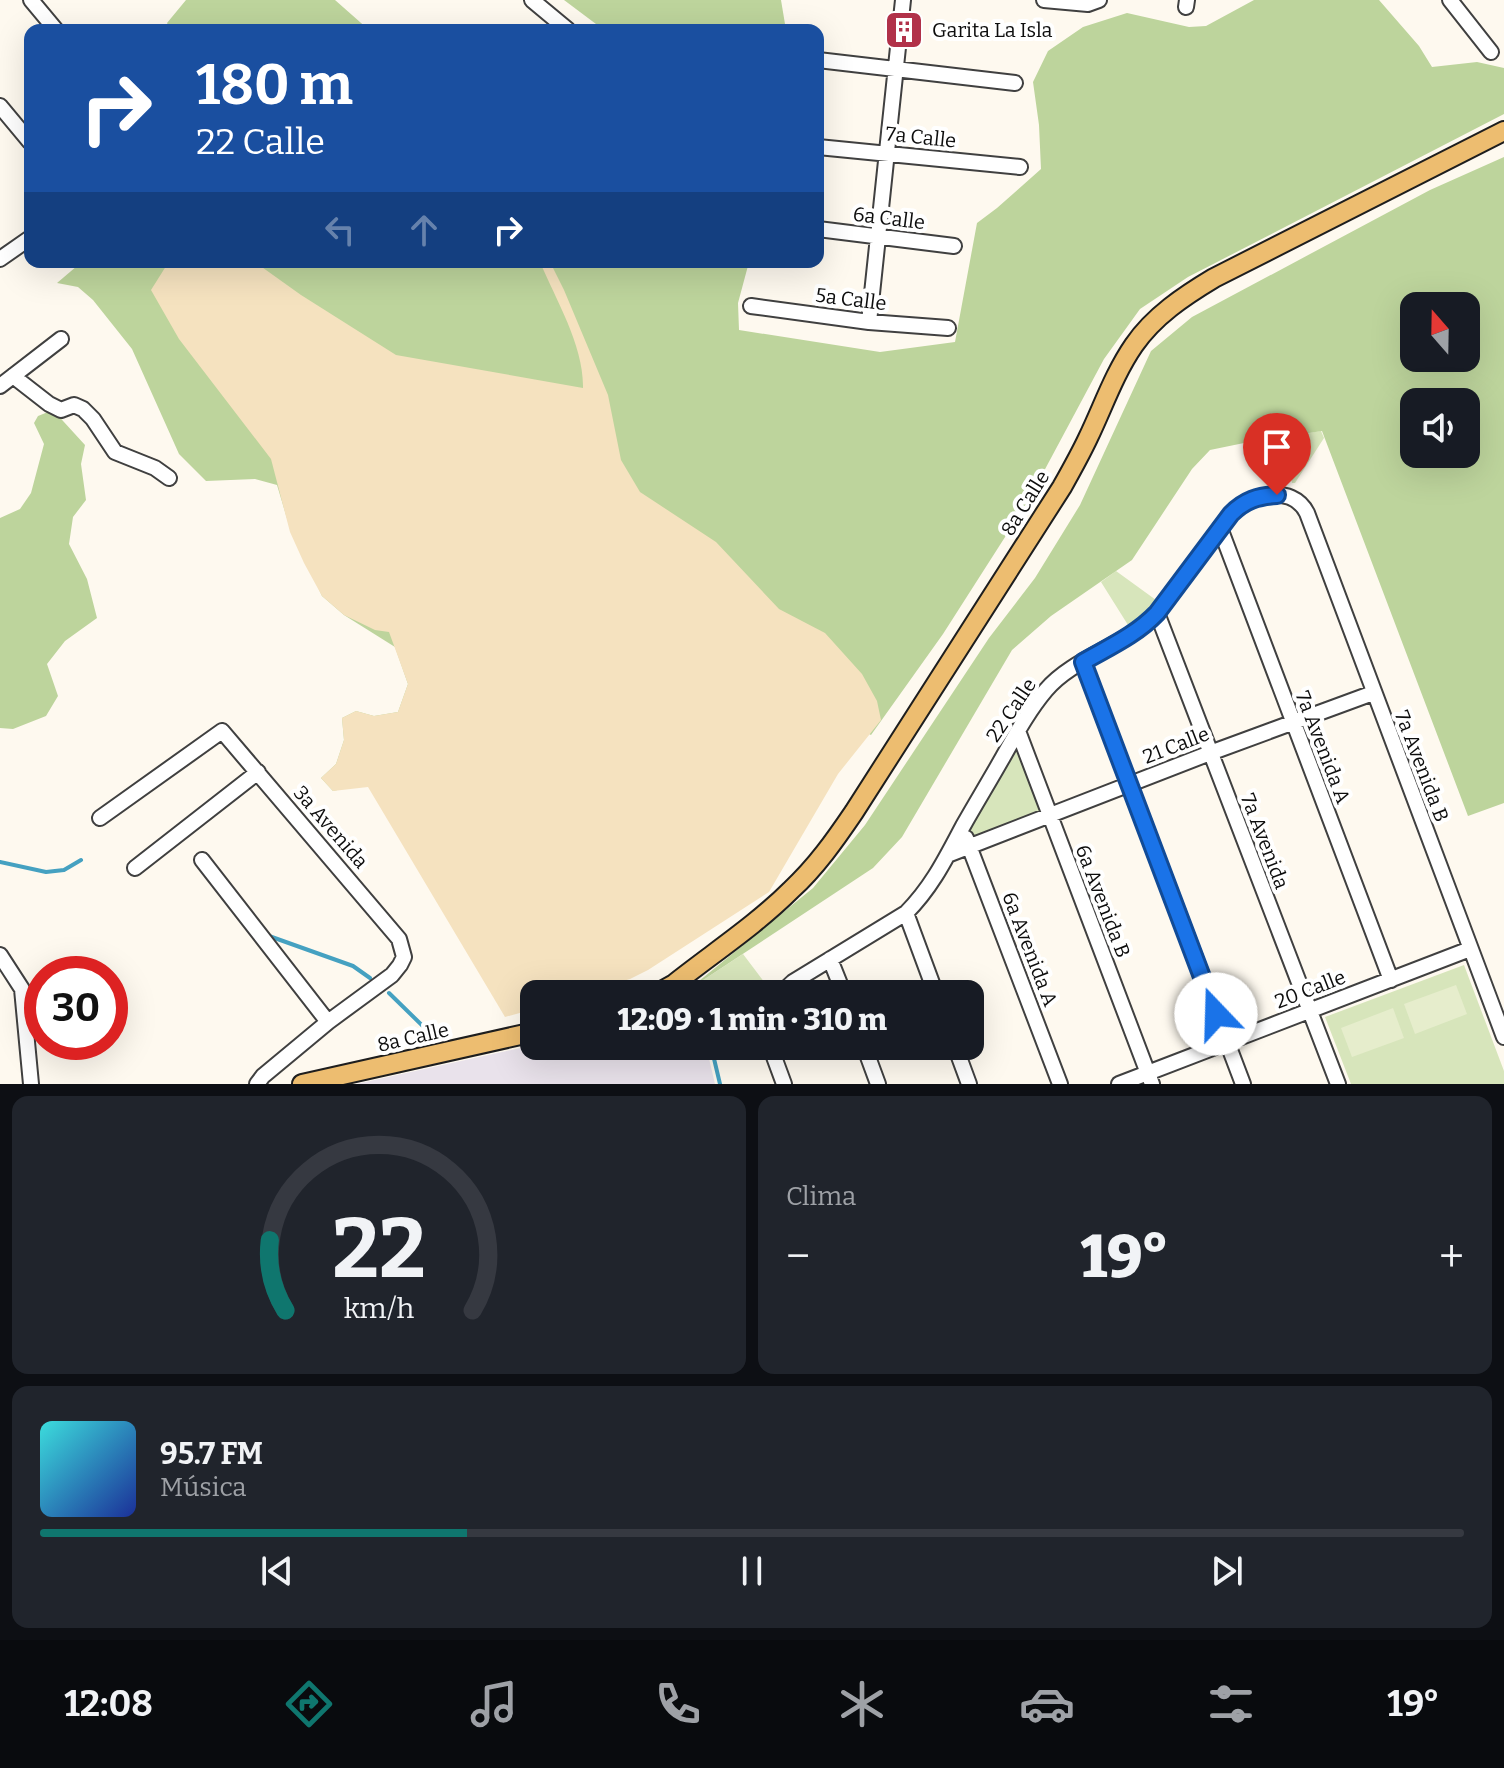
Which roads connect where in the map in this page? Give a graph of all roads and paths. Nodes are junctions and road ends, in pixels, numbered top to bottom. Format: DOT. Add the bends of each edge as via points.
graph roads {
  1 [pos="31,0"];
  2 [pos="532,0"];
  3 [pos="903,0"];
  4 [pos="1044,0"];
  5 [pos="1450,0"];
  6 [pos="1098,1"];
  7 [pos="51,24"];
  8 [pos="561,24"];
  9 [pos="1491,52"];
  10 [pos="824,61"];
  11 [pos="896,68"];
  12 [pos="1015,83"];
  13 [pos="0,106"];
  14 [pos="1504,131"];
  15 [pos="24,135"];
  16 [pos="824,148"];
  17 [pos="887,154"];
  18 [pos="1020,167"];
  19 [pos="824,230"];
  20 [pos="878,237"];
  21 [pos="24,242"];
  22 [pos="954,246"];
  23 [pos="0,259"];
  24 [pos="751,306"];
  25 [pos="869,322"];
  26 [pos="948,328"];
  27 [pos="61,339"];
  28 [pos="13,376"];
  29 [pos="0,386"];
  30 [pos="169,478"];
  31 [pos="1305,508"];
  32 [pos="1220,528"];
  33 [pos="1157,613"];
  34 [pos="1083,662"];
  35 [pos="1373,693"];
  36 [pos="1292,723"];
  37 [pos="1018,731"];
  38 [pos="1210,753"];
  39 [pos="258,772"];
  40 [pos="1130,784"];
  41 [pos="1049,816"];
  42 [pos="100,818"];
  43 [pos="962,828"];
  44 [pos="969,847"];
  45 [pos="950,854"];
  46 [pos="202,860"];
  47 [pos="135,868"];
  48 [pos="906,913"];
  49 [pos="1470,949"];
  50 [pos="0,955"];
  51 [pos="830,959"];
  52 [pos="679,980"];
  53 [pos="796,980"];
  54 [pos="838,980"];
  55 [pos="931,980"];
  56 [pos="1391,980"];
  57 [pos="1310,1011"];
  58 [pos="328,1022"];
  59 [pos="520,1035"];
  60 [pos="1504,1037"];
  61 [pos="1227,1043"];
  62 [pos="774,1060"];
  63 [pos="869,1060"];
  64 [pos="960,1060"];
  65 [pos="1150,1078"];
  66 [pos="31,1084"];
  67 [pos="257,1084"];
  68 [pos="302,1084"];
  69 [pos="782,1084"];
  70 [pos="878,1084"];
  71 [pos="969,1084"];
  72 [pos="1060,1084"];
  73 [pos="1119,1084"];
  74 [pos="1243,1084"];
  75 [pos="1338,1084"];
  1 -- 7 [label="street"];
  2 -- 8 [label="street"];
  3 -- 11 [label="street"];
  4 -- 6 [label="street"];
  5 -- 9 [label="street"];
  10 -- 11 [label="street"];
  11 -- 12 [label="street"];
  11 -- 17 [label="street"];
  13 -- 15 [label="street"];
  14 -- 52 [label="main road, 8a Calle" via="1214,278 1172,305 1146,330 1114,379 1062,487 824,854 774,906"];
  16 -- 17 [label="street, 7a Calle"];
  17 -- 18 [label="street, 7a Calle"];
  17 -- 20 [label="street"];
  19 -- 20 [label="street, 6a Calle"];
  20 -- 22 [label="street, 6a Calle"];
  20 -- 25 [label="street"];
  21 -- 23 [label="street"];
  24 -- 25 [label="street, 5a Calle"];
  25 -- 26 [label="street, 5a Calle"];
  27 -- 28 [label="street"];
  28 -- 29 [label="street"];
  28 -- 30 [label="street" via="61,410 74,405 83,409 115,452"];
  31 -- 32 [label="street, 22 Calle" via="1285,496 1254,498 1241,504"];
  31 -- 35 [label="street, 7a Avenida B"];
  32 -- 33 [label="street, 22 Calle"];
  32 -- 36 [label="street, 7a Avenida A"];
  33 -- 34 [label="street, 22 Calle" via="1132,635"];
  33 -- 38 [label="street, 7a Avenida"];
  34 -- 37 [label="street, 22 Calle" via="1047,688"];
  34 -- 40 [label="street"];
  35 -- 36 [label="street, 21 Calle"];
  35 -- 49 [label="street, 7a Avenida B"];
  36 -- 38 [label="street, 21 Calle"];
  36 -- 56 [label="street, 7a Avenida A"];
  37 -- 41 [label="street, 6a Avenida B"];
  37 -- 43 [label="street, 22 Calle"];
  38 -- 40 [label="street, 21 Calle"];
  38 -- 57 [label="street, 7a Avenida"];
  39 -- 42 [label="street, 3a Avenida" via="222,731"];
  39 -- 47 [label="street"];
  39 -- 58 [label="street, 3a Avenida" via="391,928 404,952 392,975"];
  40 -- 41 [label="street, 21 Calle"];
  40 -- 61 [label="street"];
  41 -- 44 [label="street, 21 Calle"];
  41 -- 65 [label="street, 6a Avenida B"];
  43 -- 44 [label="street, 6a Avenida A"];
  43 -- 45 [label="street, 22 Calle"];
  44 -- 45 [label="street, 21 Calle"];
  44 -- 72 [label="street, 6a Avenida A"];
  45 -- 48 [label="street, 22 Calle"];
  46 -- 58 [label="street"];
  48 -- 51 [label="street, 22 Calle"];
  48 -- 55 [label="street"];
  49 -- 56 [label="street, 20 Calle"];
  49 -- 60 [label="street, 7a Avenida B"];
  50 -- 66 [label="street" via="22,989"];
  51 -- 53 [label="street, 22 Calle"];
  51 -- 54 [label="street"];
  56 -- 57 [label="street, 20 Calle"];
  57 -- 61 [label="street, 20 Calle"];
  57 -- 75 [label="street, 7a Avenida"];
  58 -- 67 [label="street"];
  59 -- 68 [label="main road, 8a Calle"];
  61 -- 65 [label="street, 20 Calle"];
  61 -- 74 [label="street"];
  62 -- 69 [label="street"];
  63 -- 70 [label="street"];
  64 -- 71 [label="street"];
  65 -- 73 [label="street, 20 Calle"];
}
